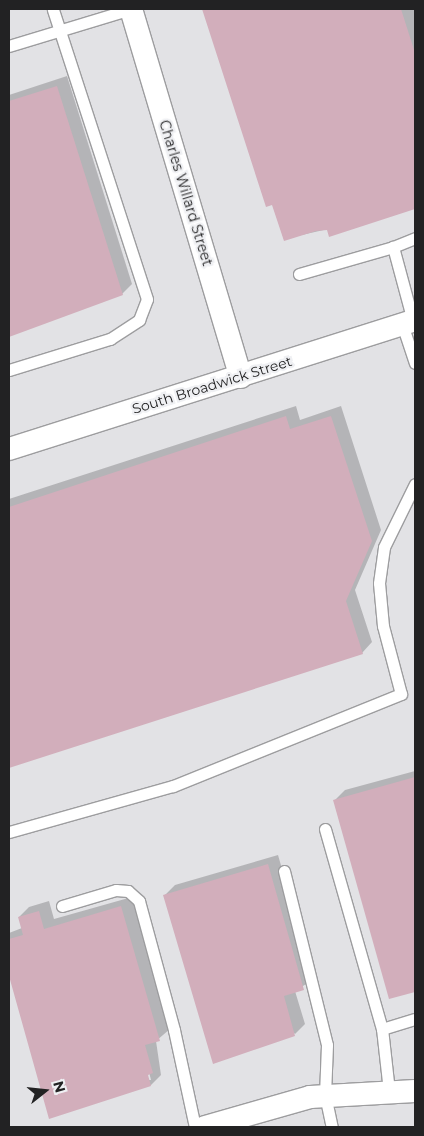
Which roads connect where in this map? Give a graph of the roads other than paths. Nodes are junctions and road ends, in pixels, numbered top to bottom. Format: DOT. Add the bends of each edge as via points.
graph roads {
  1 [pos="53,9"];
  2 [pos="131,9"];
  3 [pos="60,28"];
  4 [pos="9,46"];
  5 [pos="415,238"];
  6 [pos="393,247"];
  7 [pos="299,274"];
  8 [pos="410,321"];
  9 [pos="415,363"];
  10 [pos="9,370"];
  11 [pos="241,377"];
  12 [pos="9,449"];
  13 [pos="415,484"];
  14 [pos="325,829"];
  15 [pos="9,832"];
  16 [pos="284,871"];
  17 [pos="62,906"];
  18 [pos="415,1019"];
  19 [pos="382,1029"];
  20 [pos="389,1091"];
  21 [pos="415,1091"];
  22 [pos="325,1095"];
  23 [pos="195,1127"];
  24 [pos="205,1127"];
  25 [pos="332,1127"];
  1 -- 3 [label="lane"];
  2 -- 3 [label="lane"];
  2 -- 11 [label="street, Charles Willard Street"];
  3 -- 4 [label="lane"];
  3 -- 10 [label="lane" via="147,299 139,320 110,339"];
  5 -- 6 [label="lane"];
  6 -- 7 [label="lane"];
  6 -- 8 [label="lane"];
  8 -- 9 [label="lane"];
  8 -- 11 [label="street, South Broadwick Street"];
  11 -- 12 [label="street, South Broadwick Street"];
  13 -- 15 [label="lane" via="384,547 379,583 383,626 400,694 173,786"];
  14 -- 19 [label="lane"];
  16 -- 22 [label="lane" via="327,1045"];
  17 -- 23 [label="lane" via="116,890 128,891 139,901"];
  18 -- 19 [label="lane"];
  19 -- 20 [label="lane"];
  20 -- 21 [label="street"];
  20 -- 22 [label="street"];
  22 -- 24 [label="street"];
  22 -- 25 [label="lane"];
}
